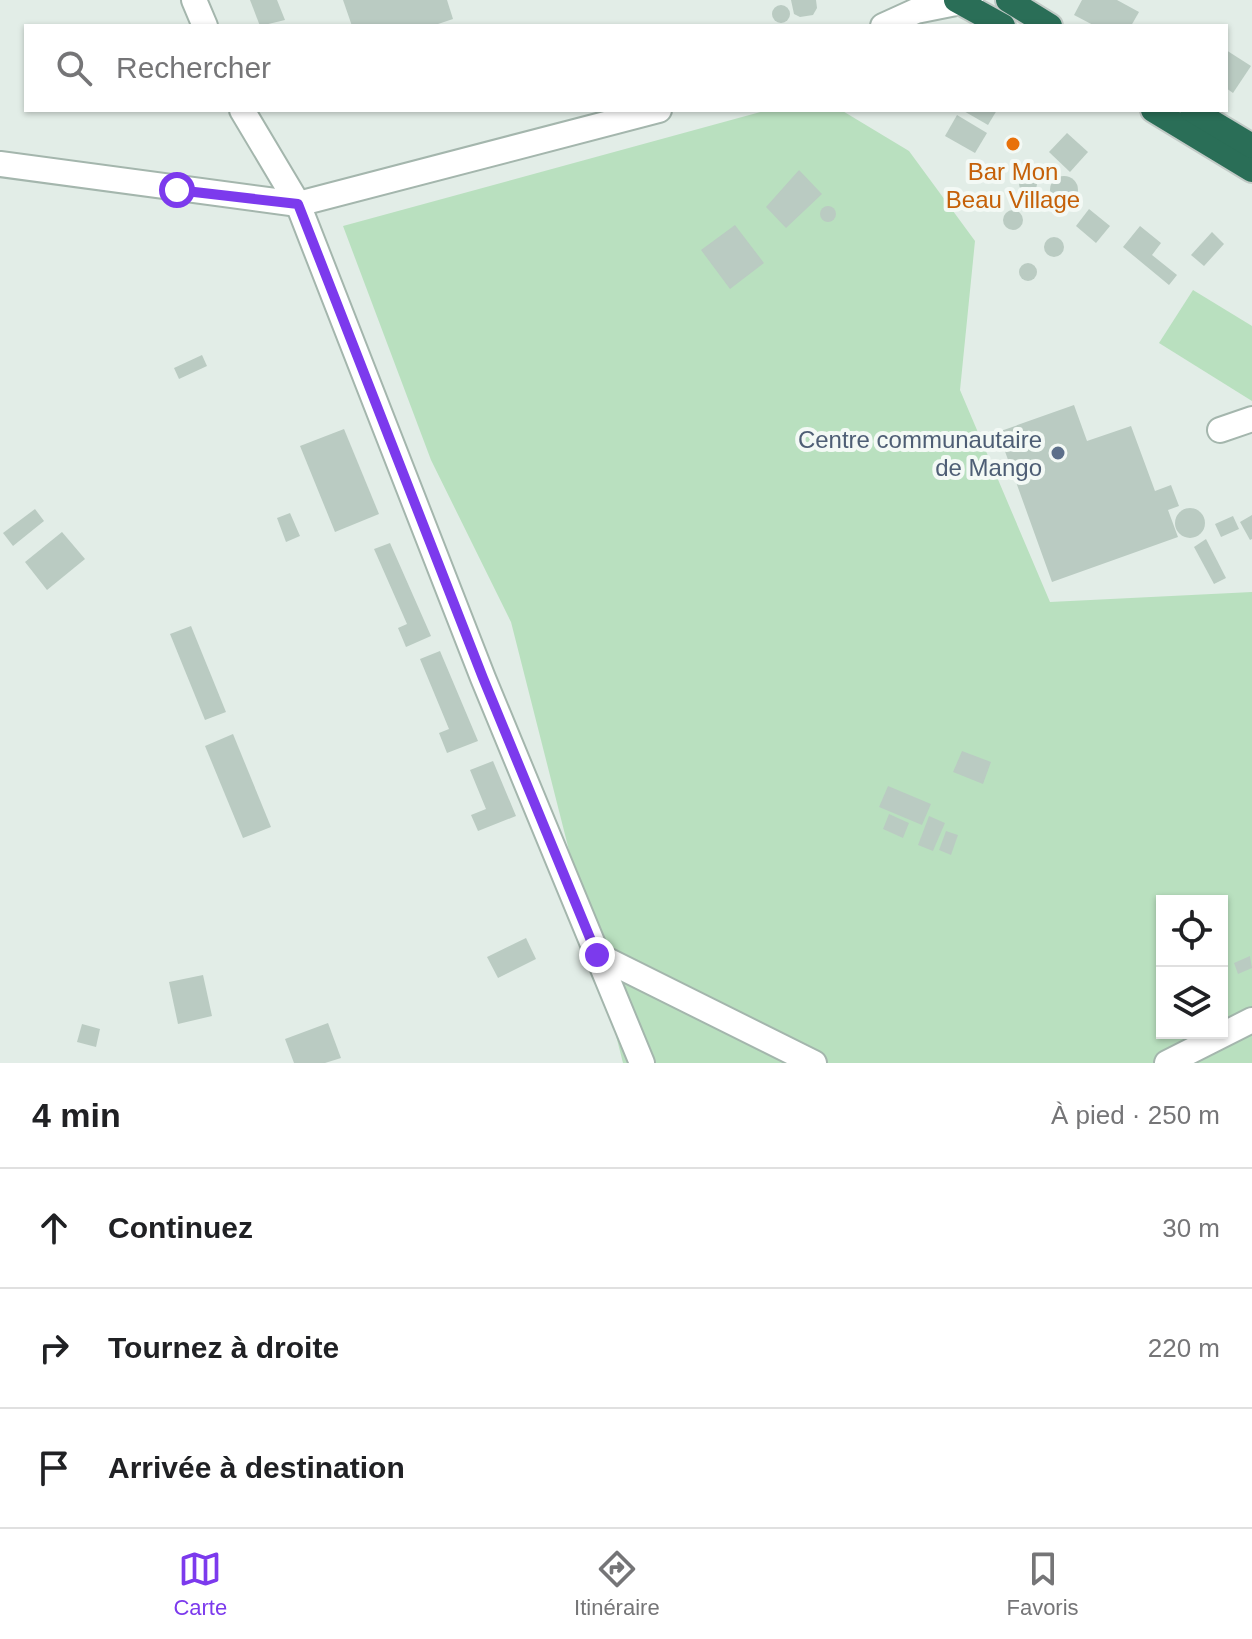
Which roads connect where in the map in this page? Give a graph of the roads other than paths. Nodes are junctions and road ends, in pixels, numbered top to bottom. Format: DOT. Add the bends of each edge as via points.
graph roads {
  1 [pos="194,0"];
  2 [pos="1008,0"];
  3 [pos="962,1"];
  4 [pos="204,24"];
  5 [pos="887,24"];
  6 [pos="1000,24"];
  7 [pos="1047,24"];
  8 [pos="243,112"];
  9 [pos="651,112"];
  10 [pos="1156,112"];
  11 [pos="1195,112"];
  12 [pos="1252,146"];
  13 [pos="0,164"];
  14 [pos="1252,170"];
  15 [pos="298,204"];
  16 [pos="1252,419"];
  17 [pos="1220,430"];
  18 [pos="597,955"];
  19 [pos="1252,1020"];
  20 [pos="642,1063"];
  21 [pos="814,1063"];
  22 [pos="1167,1063"];
  1 -- 4 [label="street"];
  2 -- 7 [label="highway"];
  3 -- 5 [label="street"];
  3 -- 6 [label="highway"];
  8 -- 15 [label="street"];
  9 -- 15 [label="street"];
  10 -- 14 [label="highway"];
  11 -- 12 [label="highway"];
  13 -- 15 [label="street"];
  15 -- 18 [label="street"];
  16 -- 17 [label="street"];
  18 -- 20 [label="street"];
  18 -- 21 [label="street"];
  19 -- 22 [label="street"];
}
